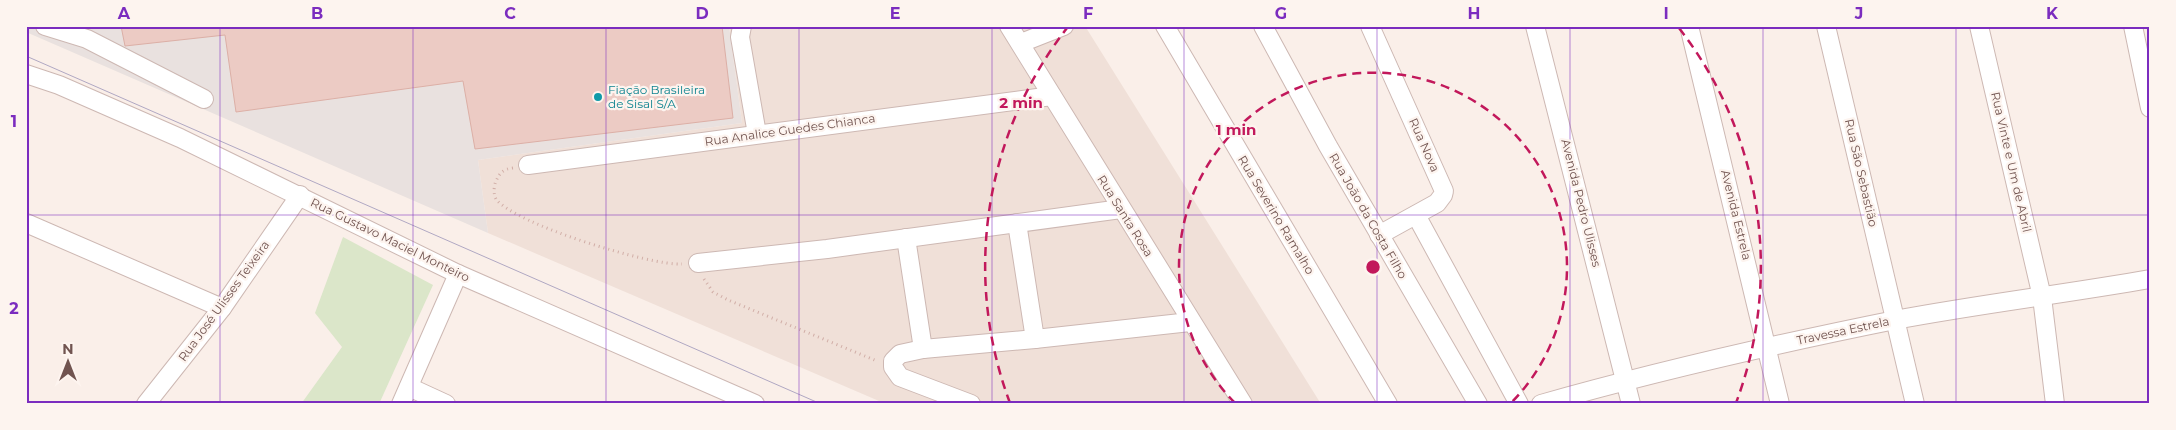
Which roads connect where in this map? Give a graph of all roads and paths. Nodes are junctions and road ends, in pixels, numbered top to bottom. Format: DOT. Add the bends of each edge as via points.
graph roads {
  1 [pos="45,26"];
  2 [pos="742,26"];
  3 [pos="1010,26"];
  4 [pos="1064,26"];
  5 [pos="1165,26"];
  6 [pos="1263,26"];
  7 [pos="1370,26"];
  8 [pos="1535,26"];
  9 [pos="1689,26"];
  10 [pos="1826,26"];
  11 [pos="1979,26"];
  12 [pos="2133,26"];
  13 [pos="1021,43"];
  14 [pos="26,74"];
  15 [pos="1052,96"];
  16 [pos="204,99"];
  17 [pos="2150,108"];
  18 [pos="757,134"];
  19 [pos="528,165"];
  20 [pos="300,195"];
  21 [pos="1121,209"];
  22 [pos="1416,216"];
  23 [pos="26,223"];
  24 [pos="1017,223"];
  25 [pos="1379,235"];
  26 [pos="906,238"];
  27 [pos="698,263"];
  28 [pos="458,274"];
  29 [pos="2150,279"];
  30 [pos="2042,298"];
  31 [pos="222,308"];
  32 [pos="1896,320"];
  33 [pos="1190,322"];
  34 [pos="1035,339"];
  35 [pos="1767,346"];
  36 [pos="923,349"];
  37 [pos="893,368"];
  38 [pos="1624,380"];
  39 [pos="409,387"];
  40 [pos="146,404"];
  41 [pos="401,404"];
  42 [pos="446,404"];
  43 [pos="755,404"];
  44 [pos="971,404"];
  45 [pos="1243,404"];
  46 [pos="1388,404"];
  47 [pos="1478,404"];
  48 [pos="1519,404"];
  49 [pos="1541,404"];
  50 [pos="1631,404"];
  51 [pos="1780,404"];
  52 [pos="1915,404"];
  53 [pos="2055,404"];
  1 -- 16 [label="street" via="87,39"];
  2 -- 18 [label="street" via="740,37"];
  3 -- 13 [label="street, Rua Santa Rosa"];
  4 -- 13 [label="street"];
  5 -- 46 [label="street, Rua Severino Ramalho"];
  6 -- 25 [label="street, Rua João da Costa Filho"];
  7 -- 22 [label="street, Rua Nova" via="1444,191 1437,203"];
  8 -- 38 [label="street, Avenida Pedro Ulisses"];
  9 -- 35 [label="street, Avenida Estrela"];
  10 -- 32 [label="street, Rua São Sebastião"];
  11 -- 30 [label="street, Rua Vinte e Um de Abril"];
  12 -- 17 [label="street"];
  13 -- 15 [label="street, Rua Santa Rosa"];
  14 -- 20 [label="street, Rua Gustavo Maciel Monteiro" via="120,111"];
  15 -- 18 [label="street, Rua Analice Guedes Chianca"];
  15 -- 21 [label="street, Rua Santa Rosa"];
  18 -- 19 [label="street, Rua Analice Guedes Chianca"];
  19 -- 27 [label="path" via="505,169 498,176 494,188 496,199 513,211 628,256 668,264"];
  20 -- 28 [label="street, Rua Gustavo Maciel Monteiro"];
  20 -- 31 [label="street, Rua José Ulisses Teixeira"];
  21 -- 24 [label="street"];
  21 -- 33 [label="street, Rua Santa Rosa"];
  22 -- 25 [label="street, Rua Nova"];
  22 -- 48 [label="street"];
  23 -- 31 [label="street"];
  24 -- 26 [label="street"];
  24 -- 34 [label="street"];
  25 -- 47 [label="street, Rua João da Costa Filho"];
  26 -- 27 [label="street"];
  26 -- 36 [label="street"];
  27 -- 37 [label="path" via="713,292"];
  28 -- 39 [label="street"];
  28 -- 43 [label="street, Rua Gustavo Maciel Monteiro"];
  29 -- 30 [label="street, Travessa Estrela"];
  30 -- 32 [label="street, Travessa Estrela"];
  30 -- 53 [label="street, Rua Vinte e Um de Abril"];
  31 -- 40 [label="street, Rua José Ulisses Teixeira"];
  32 -- 35 [label="street, Travessa Estrela"];
  32 -- 52 [label="street, Rua São Sebastião"];
  33 -- 34 [label="street"];
  33 -- 45 [label="street, Rua Santa Rosa"];
  34 -- 36 [label="street"];
  35 -- 38 [label="street, Travessa Estrela"];
  35 -- 51 [label="street, Avenida Estrela"];
  36 -- 37 [label="street" via="900,354"];
  37 -- 44 [label="street" via="900,377"];
  38 -- 49 [label="street, Travessa Estrela"];
  38 -- 50 [label="street, Avenida Pedro Ulisses"];
  39 -- 41 [label="street"];
  39 -- 42 [label="street"];
}
